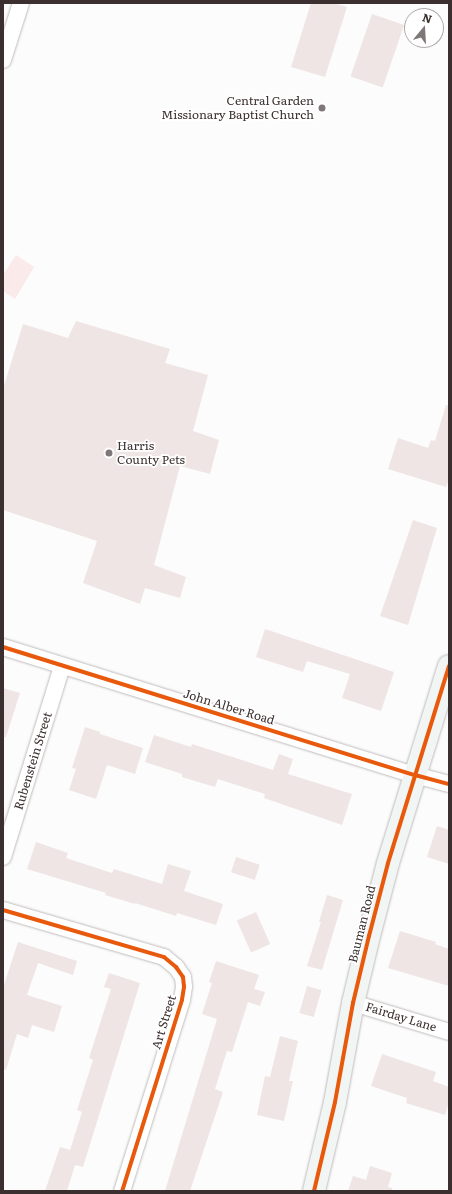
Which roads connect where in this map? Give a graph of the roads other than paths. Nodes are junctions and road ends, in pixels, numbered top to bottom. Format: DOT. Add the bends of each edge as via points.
graph roads {
  1 [pos="21,3"];
  2 [pos="3,60"];
  3 [pos="3,647"];
  4 [pos="62,666"];
  5 [pos="449,666"];
  6 [pos="415,775"];
  7 [pos="449,784"];
  8 [pos="3,857"];
  9 [pos="3,910"];
  10 [pos="353,1003"];
  11 [pos="449,1032"];
  12 [pos="122,1191"];
  13 [pos="314,1191"];
  1 -- 2 [label="street"];
  3 -- 4 [label="street, John Alber Road"];
  4 -- 6 [label="street, John Alber Road"];
  4 -- 8 [label="street, Rubenstein Street"];
  5 -- 6 [label="street, Bauman Road"];
  6 -- 7 [label="street, John Alber Road"];
  6 -- 10 [label="street, Bauman Road" via="388,863"];
  9 -- 12 [label="street, Art Street" via="164,957 183,977 182,1000"];
  10 -- 11 [label="street, Fairday Lane"];
  10 -- 13 [label="street, Bauman Road" via="335,1102"];
}
